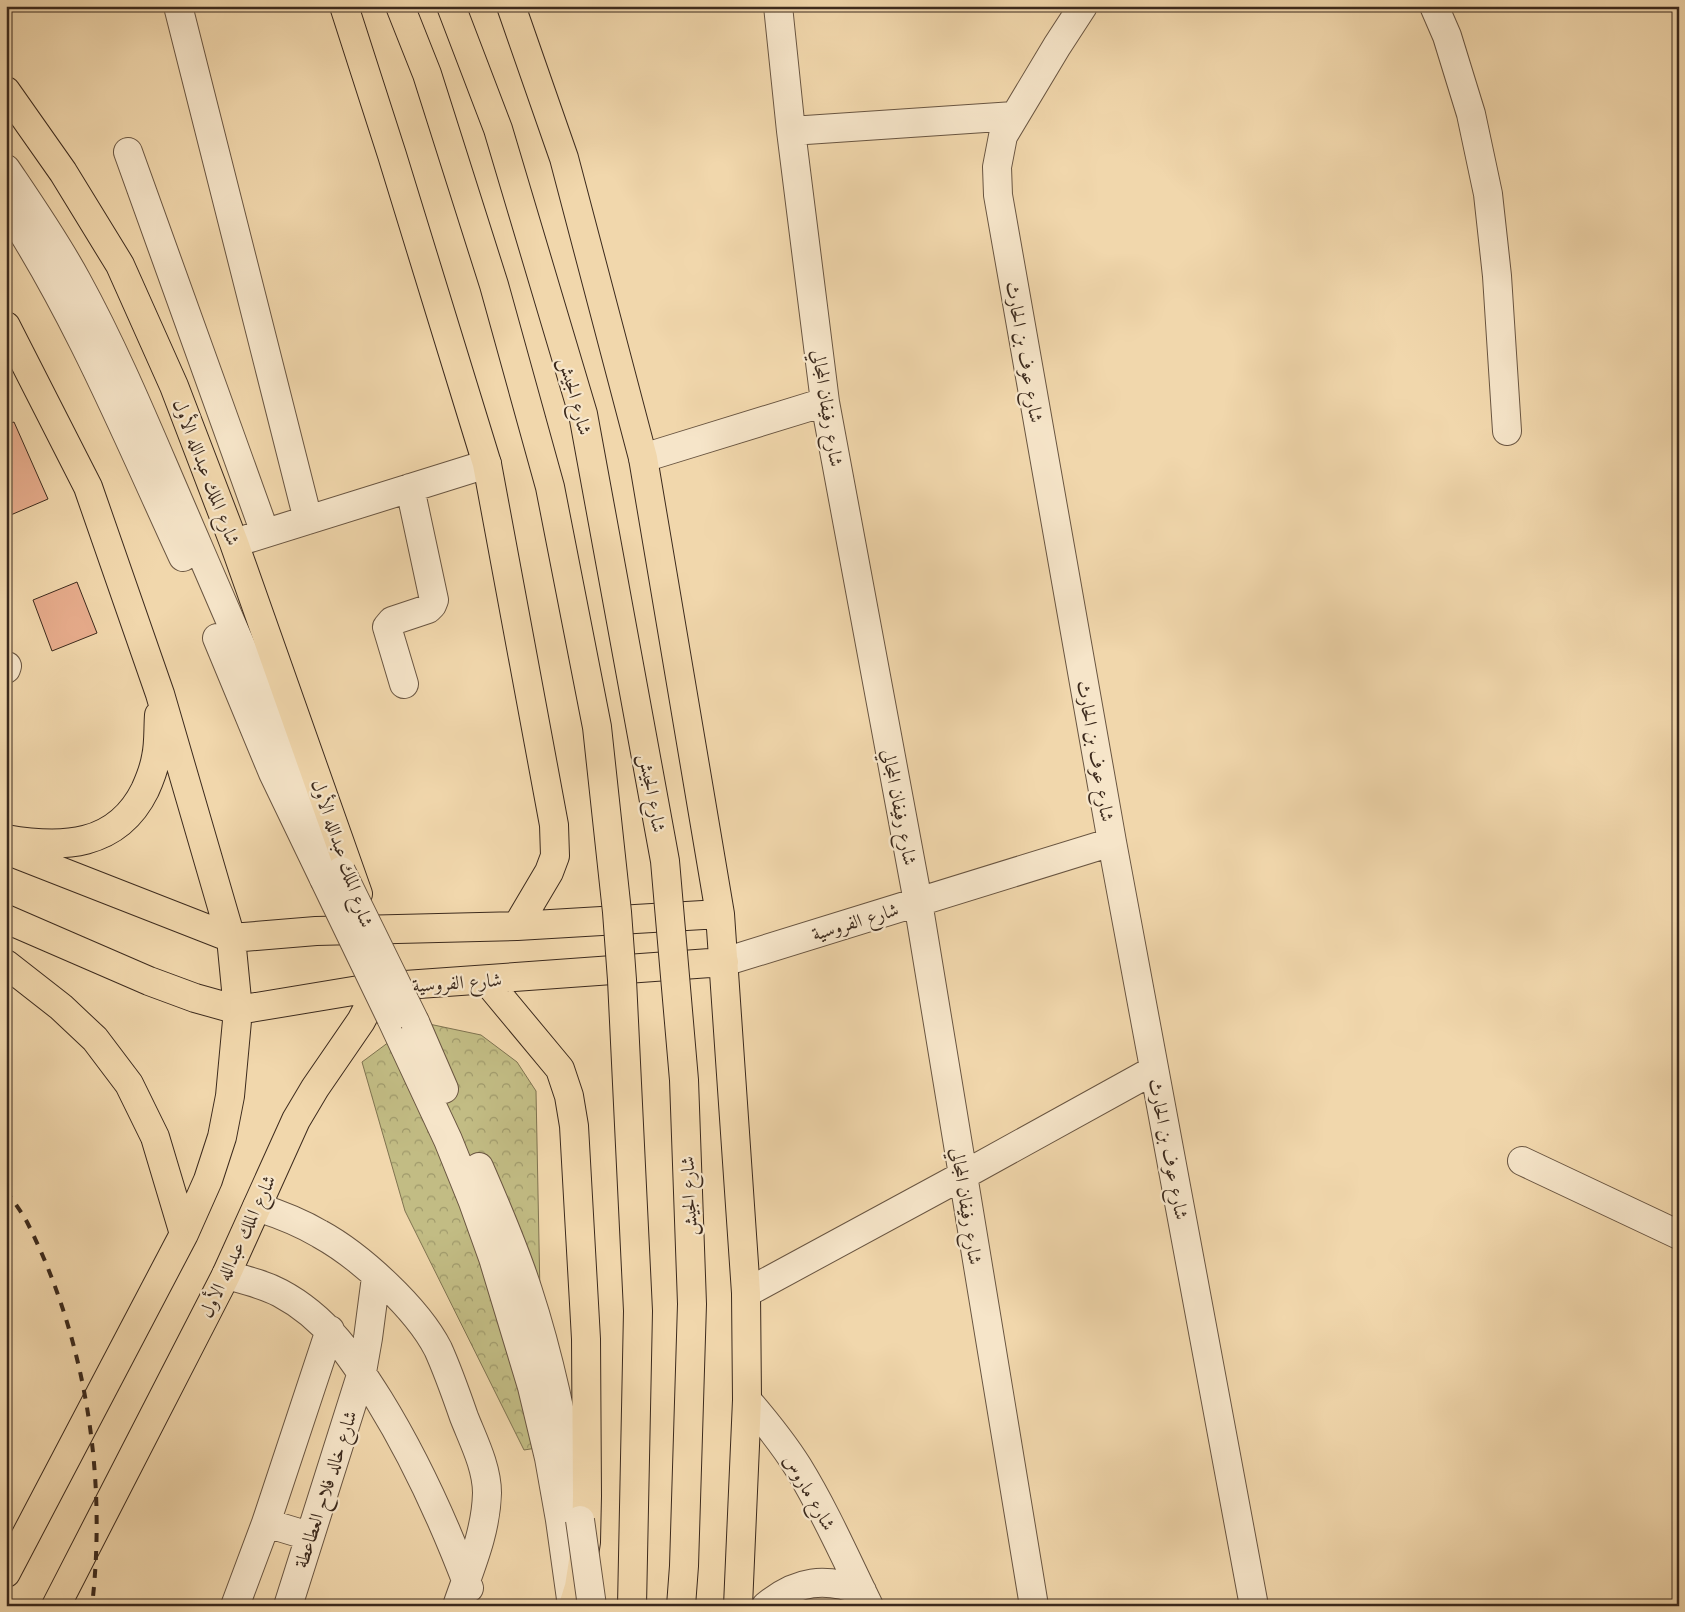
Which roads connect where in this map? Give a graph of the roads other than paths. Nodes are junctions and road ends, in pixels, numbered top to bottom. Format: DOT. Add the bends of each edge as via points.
graph roads {
  1 [pos="178,6"];
  2 [pos="344,6"];
  3 [pos="400,6"];
  4 [pos="451,6"];
  5 [pos="511,6"];
  6 [pos="778,6"];
  7 [pos="1083,6"];
  8 [pos="1434,6"];
  9 [pos="6,91"];
  10 [pos="1014,116"];
  11 [pos="791,131"];
  12 [pos="128,152"];
  13 [pos="6,169"];
  14 [pos="6,206"];
  15 [pos="6,326"];
  16 [pos="825,402"];
  17 [pos="1507,431"];
  18 [pos="643,458"];
  19 [pos="487,464"];
  20 [pos="410,488"];
  21 [pos="308,520"];
  22 [pos="265,533"];
  23 [pos="234,543"];
  24 [pos="404,684"];
  25 [pos="160,694"];
  26 [pos="6,839"];
  27 [pos="1112,842"];
  28 [pos="6,850"];
  29 [pos="333,875"];
  30 [pos="918,902"];
  31 [pos="720,914"];
  32 [pos="6,919"];
  33 [pos="517,926"];
  34 [pos="370,928"];
  35 [pos="232,938"];
  36 [pos="724,962"];
  37 [pos="6,964"];
  38 [pos="486,980"];
  39 [pos="377,987"];
  40 [pos="238,1010"];
  41 [pos="1154,1070"];
  42 [pos="1522,1161"];
  43 [pos="962,1176"];
  44 [pos="257,1207"];
  45 [pos="184,1234"];
  46 [pos="1679,1235"];
  47 [pos="226,1275"];
  48 [pos="376,1276"];
  49 [pos="746,1293"];
  50 [pos="330,1330"];
  51 [pos="362,1372"];
  52 [pos="747,1400"];
  53 [pos="570,1520"];
  54 [pos="266,1522"];
  55 [pos="309,1536"];
  56 [pos="6,1573"];
  57 [pos="466,1580"];
  58 [pos="866,1599"];
  59 [pos="56,1606"];
  60 [pos="236,1606"];
  61 [pos="288,1606"];
  62 [pos="457,1606"];
  63 [pos="476,1606"];
  64 [pos="572,1606"];
  65 [pos="592,1606"];
  66 [pos="632,1606"];
  67 [pos="681,1606"];
  68 [pos="738,1606"];
  69 [pos="766,1606"];
  70 [pos="1034,1606"];
  71 [pos="1254,1606"];
  1 -- 21 [label="street"];
  2 -- 19 [label="main road"];
  3 -- 66 [label="main road, bridge" via="427,74 494,285 547,478 597,727 622,970 638,1312"];
  4 -- 67 [label="main road, شارع الجيش, bridge" via="498,129 583,414 665,861 684,1080 692,1304"];
  5 -- 18 [label="main road" via="564,158"];
  6 -- 11 [label="street, شارع رفيفان المجالي"];
  7 -- 10 [label="street, شارع عوف بن الحارث"];
  8 -- 17 [label="street" via="1447,36 1471,114 1488,194"];
  9 -- 23 [label="main road, شارع الملك عبدالله الأول" via="63,172 120,265 174,386"];
  10 -- 11 [label="street"];
  10 -- 27 [label="street, شارع عوف بن الحارث" via="1003,136 997,167 999,203"];
  11 -- 16 [label="street, شارع رفيفان المجالي"];
  12 -- 22 [label="street"];
  13 -- 29 [label="street" via="77,281 109,344 293,767"];
  14 -- 29 [label="street" via="53,282 88,350 190,571 274,773"];
  15 -- 25 [label="main road" via="88,487"];
  16 -- 18 [label="street"];
  16 -- 30 [label="street, شارع رفيفان المجالي"];
  18 -- 31 [label="main road"];
  19 -- 20 [label="street"];
  19 -- 33 [label="main road" via="554,825 555,856"];
  20 -- 21 [label="street"];
  20 -- 24 [label="street" via="434,600 428,609 392,621 387,627"];
  21 -- 22 [label="street"];
  22 -- 23 [label="street"];
  23 -- 34 [label="main road, شارع الملك عبدالله الأول"];
  25 -- 26 [label="main road" via="156,757 150,778 138,803 121,822 102,835 80,842 35,844"];
  25 -- 35 [label="main road"];
  27 -- 30 [label="street, شارع الفروسية"];
  27 -- 41 [label="street, شارع عوف بن الحارث"];
  28 -- 35 [label="main road"];
  29 -- 53 [label="street, bridge" via="403,1020 473,1202 493,1258 532,1387 549,1458"];
  30 -- 36 [label="street, شارع الفروسية"];
  30 -- 43 [label="street, شارع رفيفان المجالي"];
  31 -- 33 [label="main road"];
  31 -- 36 [label="main road"];
  32 -- 40 [label="main road, شارع الفروسية" via="149,981"];
  33 -- 34 [label="main road"];
  34 -- 35 [label="main road"];
  34 -- 39 [label="main road, شارع الملك عبدالله الأول" via="379,965"];
  35 -- 40 [label="main road"];
  36 -- 38 [label="main road, شارع الفروسية"];
  36 -- 49 [label="main road"];
  37 -- 45 [label="main road" via="61,1007 95,1039 129,1084 155,1137"];
  38 -- 39 [label="main road, شارع الفروسية"];
  38 -- 64 [label="main road" via="560,1069 574,1126 586,1339 587,1496 586,1542 579,1587"];
  39 -- 40 [label="main road, شارع الفروسية"];
  39 -- 44 [label="main road, شارع الملك عبدالله الأول" via="361,1021 296,1120"];
  40 -- 45 [label="main road" via="230,1096 222,1136 208,1180"];
  41 -- 43 [label="street"];
  41 -- 71 [label="street, شارع عوف بن الحارث"];
  42 -- 46 [label="street"];
  43 -- 49 [label="street"];
  43 -- 70 [label="street, شارع رفيفان المجالي"];
  44 -- 47 [label="main road, شارع الملك عبدالله الأول"];
  44 -- 48 [label="street" via="290,1218 321,1234"];
  45 -- 56 [label="main road"];
  47 -- 50 [label="street" via="281,1293"];
  47 -- 59 [label="main road, شارع الملك عبدالله الأول"];
  48 -- 51 [label="street, شارع خالد فلاح العطاعطة"];
  48 -- 57 [label="street" via="400,1298 438,1349 482,1463 487,1490 485,1515 480,1542"];
  49 -- 52 [label="main road"];
  50 -- 51 [label="street"];
  50 -- 54 [label="street"];
  51 -- 55 [label="street, شارع خالد فلاح العطاعطة"];
  51 -- 57 [label="street" via="421,1473"];
  52 -- 58 [label="street, شارع ماروس" via="798,1466"];
  52 -- 68 [label="main road"];
  53 -- 64 [label="street"];
  53 -- 65 [label="street, bridge"];
  54 -- 55 [label="street"];
  54 -- 60 [label="street"];
  55 -- 61 [label="street, شارع خالد فلاح العطاعطة"];
  57 -- 62 [label="street"];
  57 -- 63 [label="street"];
  58 -- 69 [label="street, شارع ماروس" via="846,1585 811,1583 778,1595"];
}
